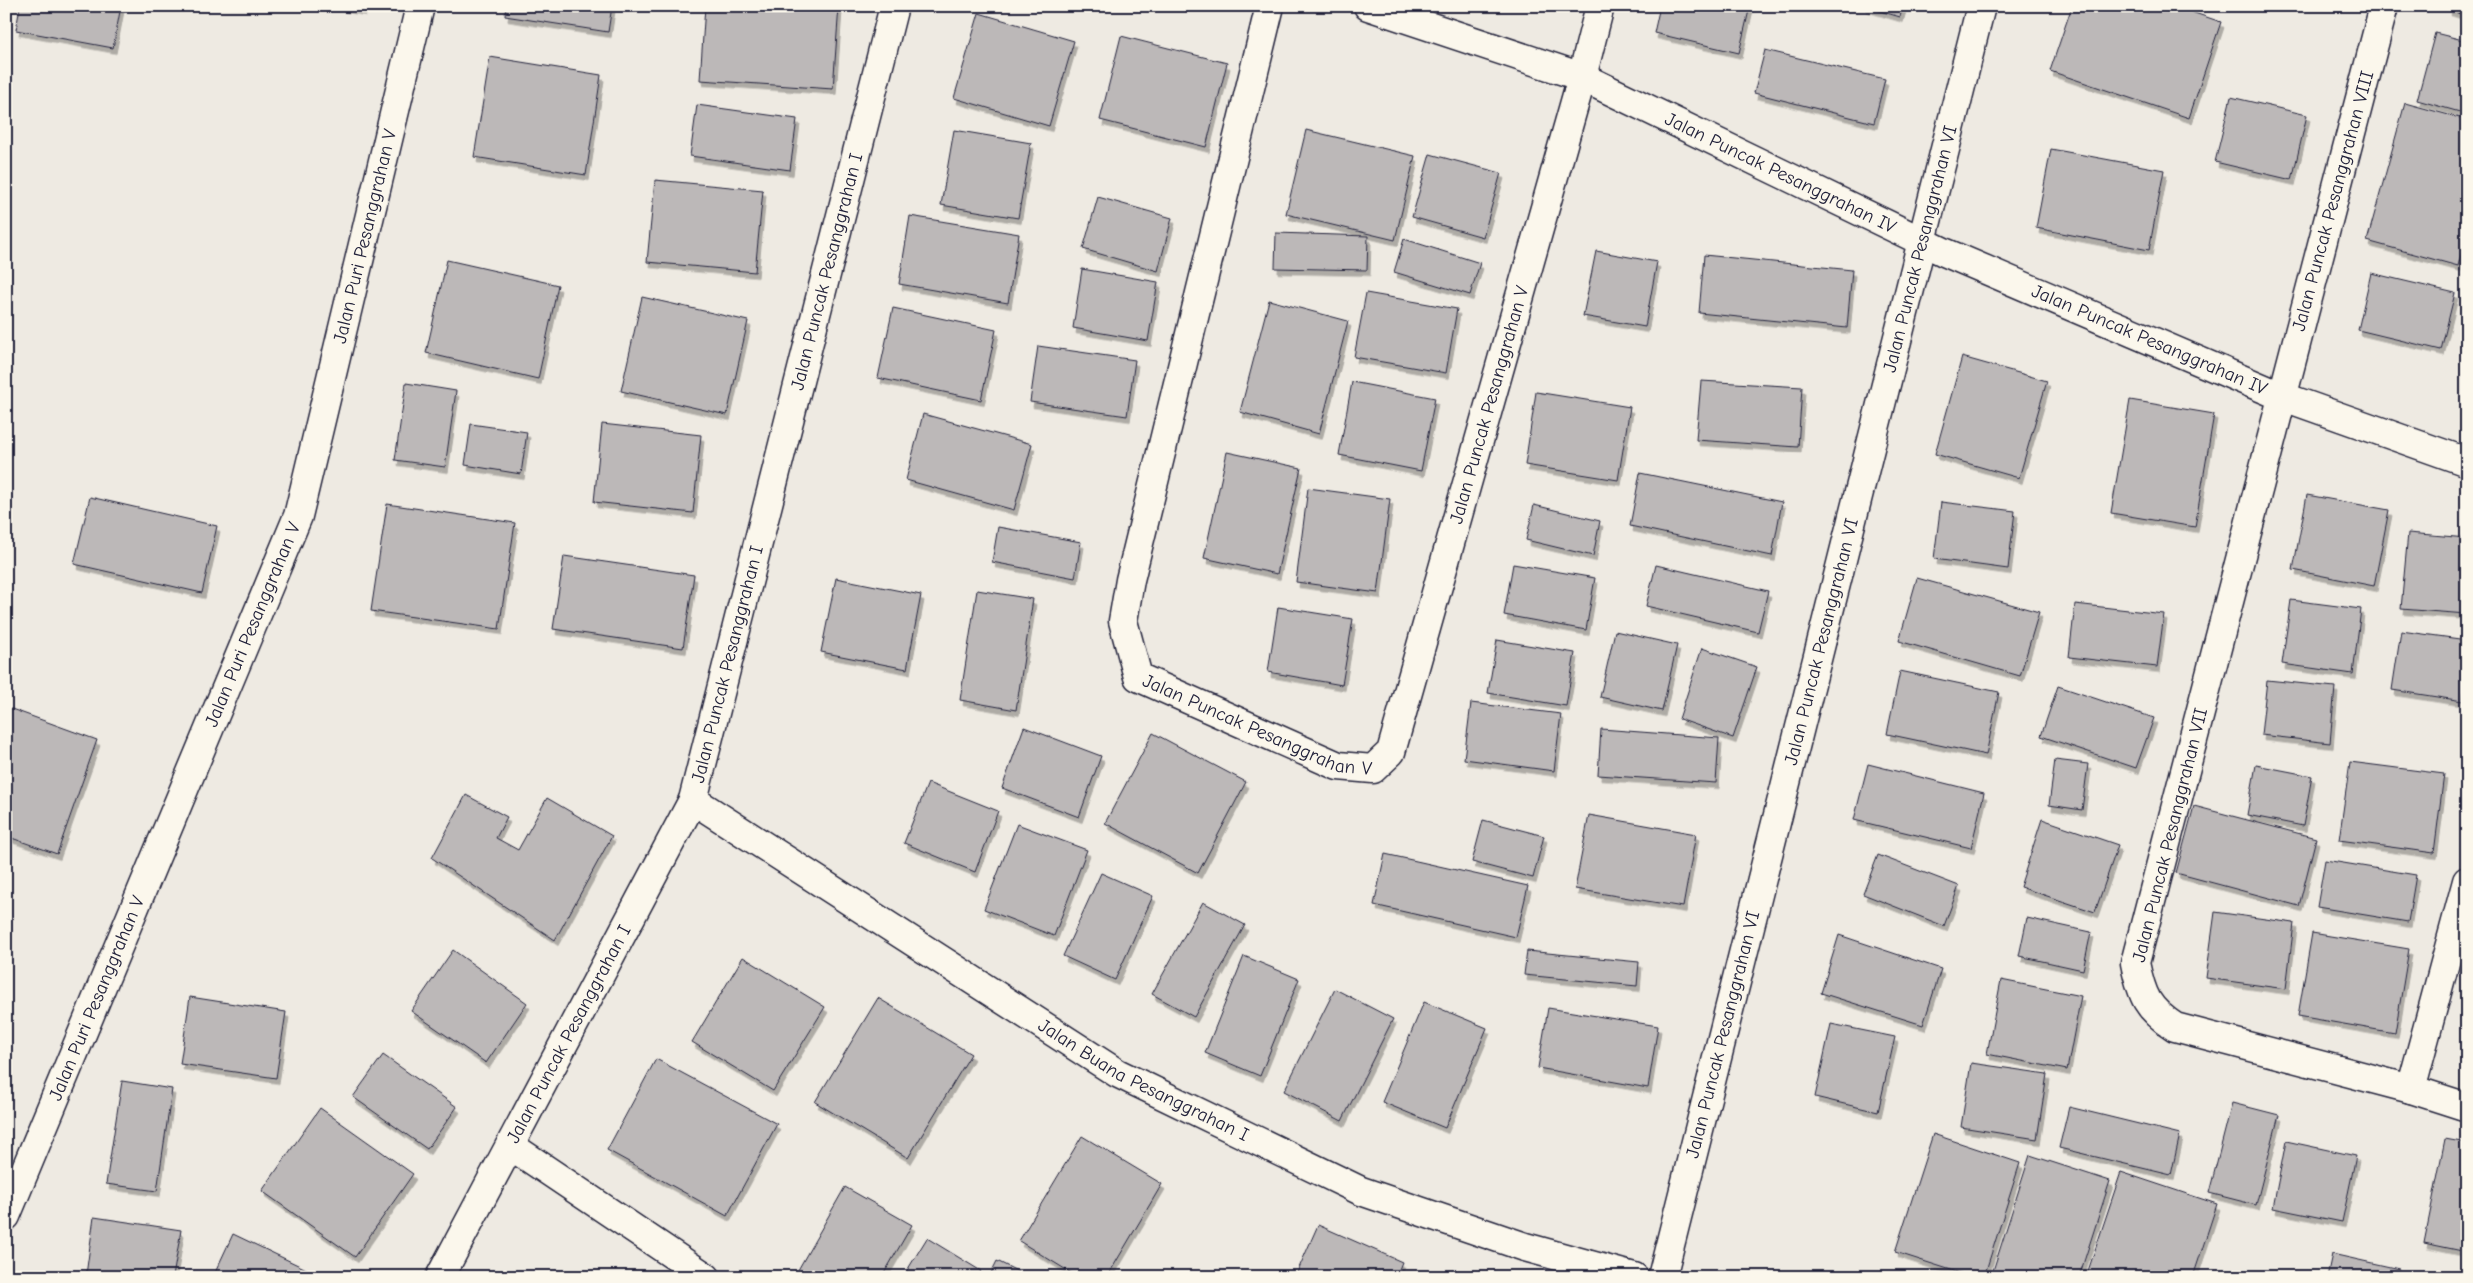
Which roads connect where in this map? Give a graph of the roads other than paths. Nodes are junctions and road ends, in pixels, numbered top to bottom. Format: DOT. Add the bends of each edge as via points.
graph roads {
  1 [pos="420,6"];
  2 [pos="894,6"];
  3 [pos="1270,6"];
  4 [pos="1368,6"];
  5 [pos="1600,6"];
  6 [pos="1982,6"];
  7 [pos="2384,6"];
  8 [pos="1582,77"];
  9 [pos="1922,240"];
  10 [pos="2282,396"];
  11 [pos="2467,462"];
  12 [pos="693,800"];
  13 [pos="2467,881"];
  14 [pos="2411,1089"];
  15 [pos="2467,1107"];
  16 [pos="511,1146"];
  17 [pos="6,1216"];
  18 [pos="440,1277"];
  19 [pos="706,1277"];
  20 [pos="1634,1277"];
  21 [pos="1662,1277"];
  1 -- 17 [label="street, Jalan Puri Pesanggrahan V" via="298,516"];
  2 -- 12 [label="street, Jalan Puncak Pesanggrahan I"];
  3 -- 8 [label="street, Jalan Puncak Pesanggrahan V" via="1130,580 1123,620 1138,677 1338,766 1373,769 1391,752"];
  4 -- 8 [label="street, Jalan Puncak Pesanggrahan IV"];
  5 -- 8 [label="street"];
  6 -- 9 [label="street, Jalan Puncak Pesanggrahan VI"];
  7 -- 10 [label="street, Jalan Puncak Pesanggrahan VIII"];
  8 -- 9 [label="street, Jalan Puncak Pesanggrahan IV"];
  9 -- 10 [label="street, Jalan Puncak Pesanggrahan IV"];
  9 -- 21 [label="street, Jalan Puncak Pesanggrahan VI"];
  10 -- 11 [label="street, Jalan Puncak Pesanggrahan IV"];
  10 -- 14 [label="street, Jalan Puncak Pesanggrahan VII" via="2136,963 2141,990 2156,1015 2175,1028"];
  12 -- 16 [label="street, Jalan Puncak Pesanggrahan I"];
  12 -- 20 [label="street, Jalan Buana Pesanggrahan I" via="1117,1073 1361,1191 1525,1248"];
  13 -- 14 [label="street"];
  14 -- 15 [label="street, Jalan Puncak Pesanggrahan VII"];
  16 -- 18 [label="street, Jalan Puncak Pesanggrahan I"];
  16 -- 19 [label="street"];
}
